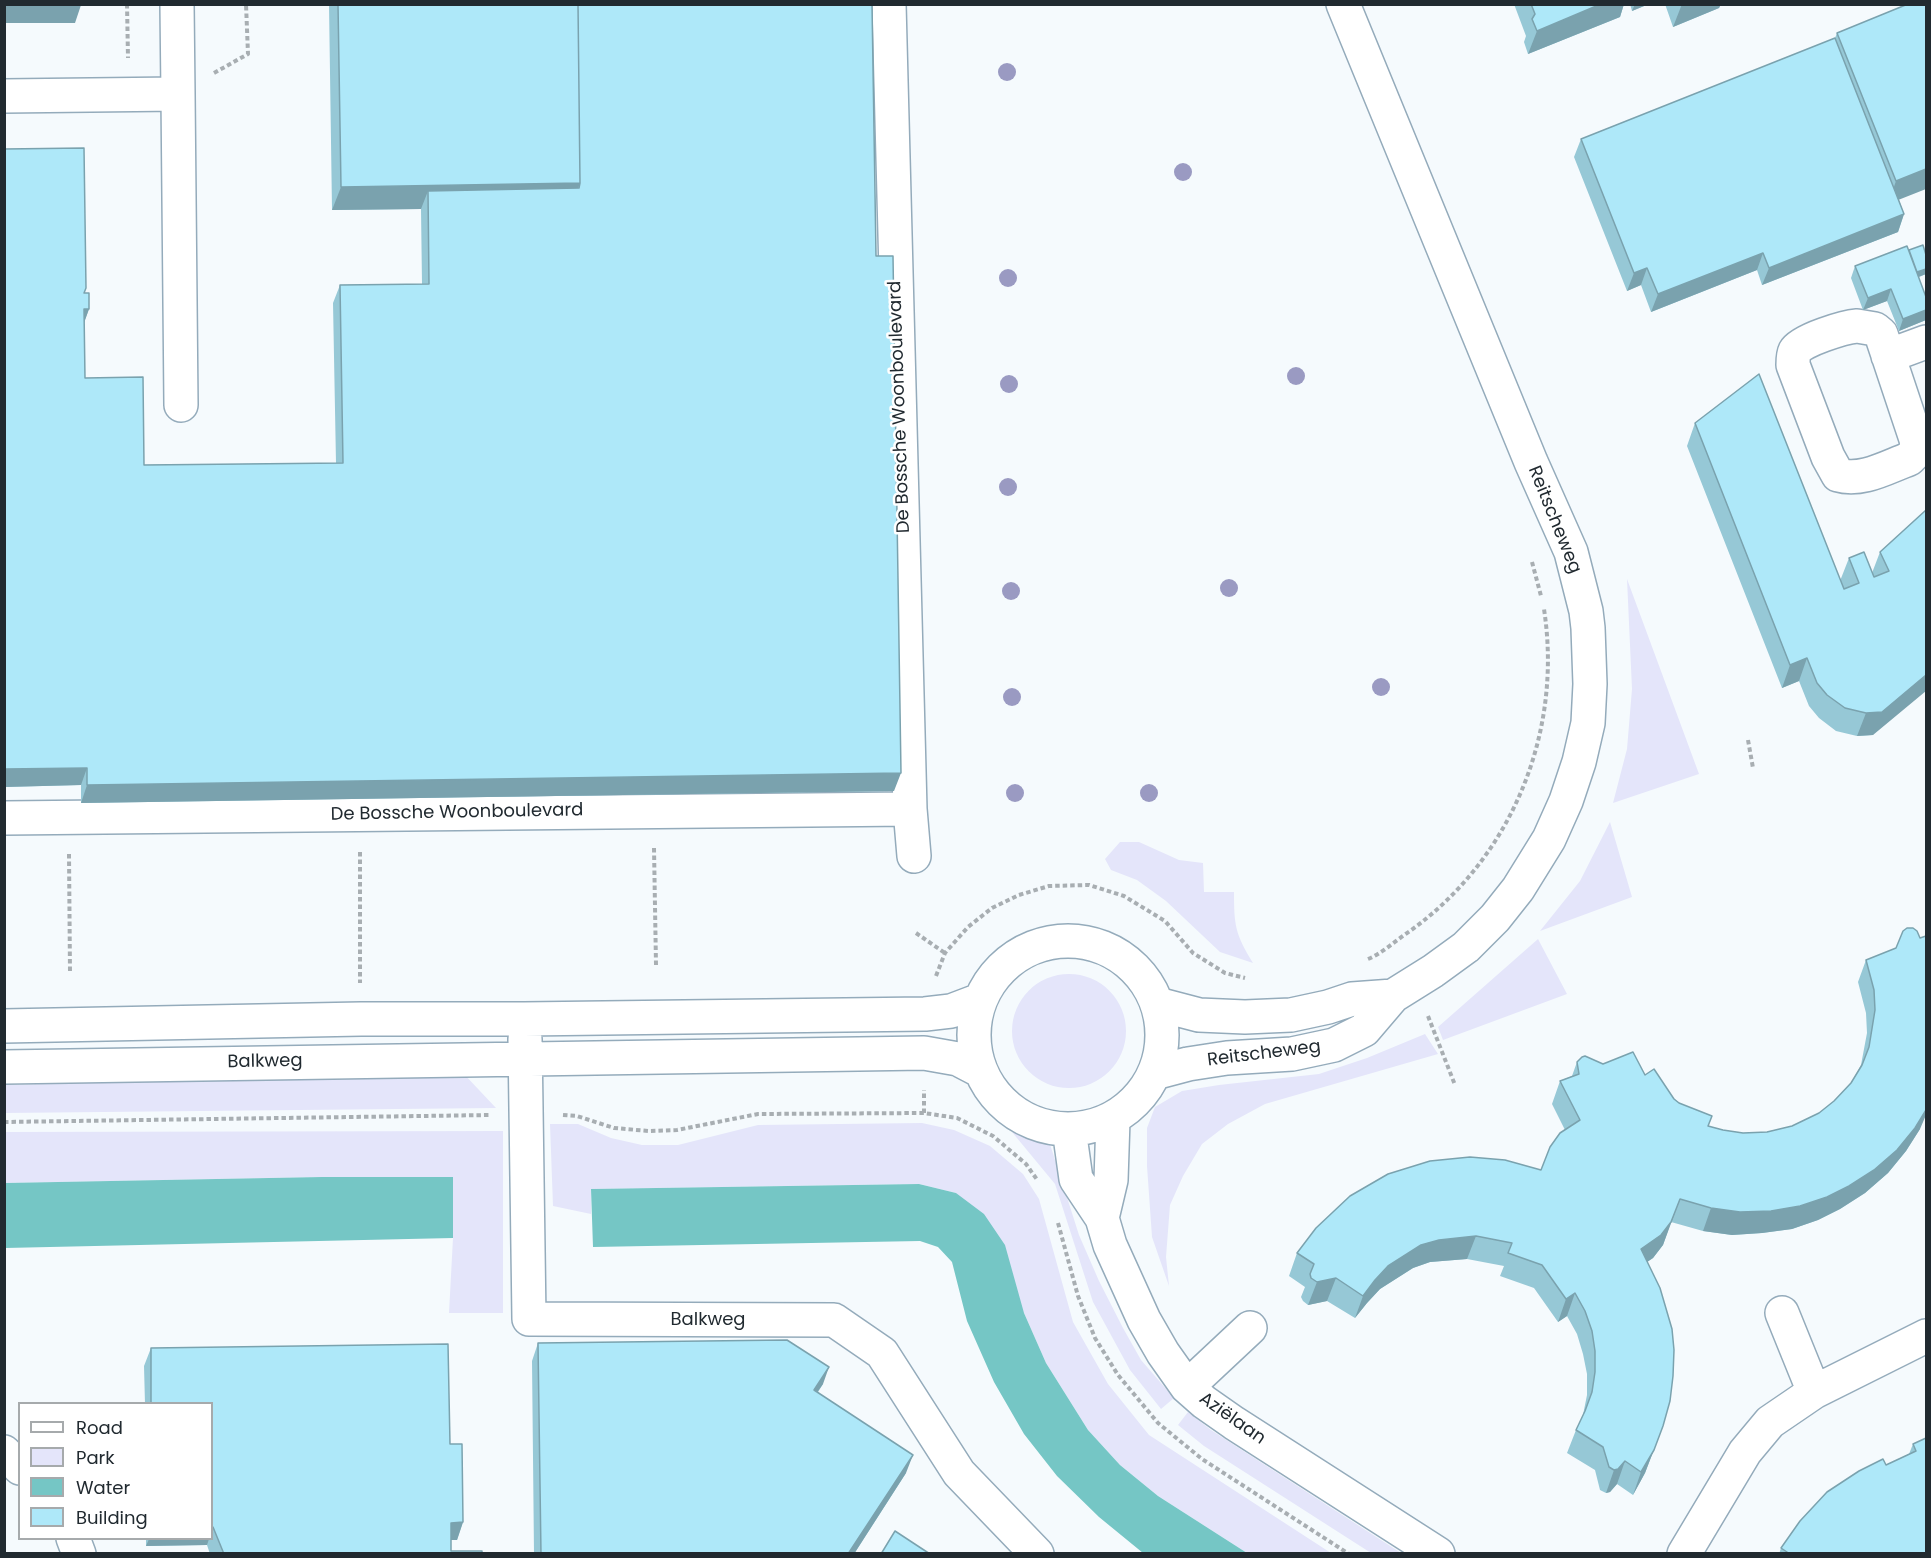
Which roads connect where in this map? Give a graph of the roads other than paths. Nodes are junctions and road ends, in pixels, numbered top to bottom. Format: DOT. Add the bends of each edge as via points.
graph roads {
  1 [pos="177,4"];
  2 [pos="889,4"];
  3 [pos="1343,4"];
  4 [pos="178,94"];
  5 [pos="4,96"];
  6 [pos="1926,342"];
  7 [pos="1888,356"];
  8 [pos="181,405"];
  9 [pos="910,808"];
  10 [pos="4,818"];
  11 [pos="914,856"];
  12 [pos="1404,989"];
  13 [pos="980,1000"];
  14 [pos="1157,1004"];
  15 [pos="524,1019"];
  16 [pos="4,1026"];
  17 [pos="525,1060"];
  18 [pos="4,1067"];
  19 [pos="981,1071"];
  20 [pos="1154,1073"];
  21 [pos="1113,1120"];
  22 [pos="1069,1129"];
  23 [pos="1102,1218"];
  24 [pos="1782,1312"];
  25 [pos="1250,1328"];
  26 [pos="1926,1336"];
  27 [pos="1187,1387"];
  28 [pos="1814,1392"];
  29 [pos="4,1452"];
  30 [pos="18,1466"];
  31 [pos="73,1540"];
  32 [pos="79,1554"];
  33 [pos="1037,1554"];
  34 [pos="1438,1554"];
  35 [pos="1684,1554"];
  1 -- 4 [label="street"];
  2 -- 9 [label="street, De Bossche Woonboulevard"];
  3 -- 12 [label="street, Reitscheweg" via="1571,552 1586,611 1589,645 1590,702 1584,743 1573,783 1549,839 1496,918 1466,947"];
  4 -- 5 [label="street"];
  4 -- 8 [label="street"];
  6 -- 7 [label="street"];
  7 -- 7 [label="street" via="1916,436 1915,453 1909,459 1857,478 1838,475 1793,365 1796,350 1802,344 1848,327 1867,326 1881,334"];
  9 -- 10 [label="street, De Bossche Woonboulevard"];
  9 -- 11 [label="street, De Bossche Woonboulevard"];
  12 -- 14 [label="street, Reitscheweg" via="1291,1015 1199,1015"];
  12 -- 20 [label="street, Reitscheweg" via="1364,1030 1334,1045 1292,1054 1188,1064"];
  13 -- 14 [label="street" via="989,982 1017,955 1060,941 1098,946 1124,959 1144,979"];
  13 -- 15 [label="street" via="951,1011 924,1014"];
  13 -- 19 [label="street" via="974,1023 974,1048"];
  14 -- 20 [label="street" via="1162,1027 1161,1051"];
  15 -- 16 [label="street"];
  15 -- 17 [label="street, Balkweg"];
  17 -- 18 [label="street, Balkweg"];
  17 -- 19 [label="street, Balkweg" via="924,1053 958,1059"];
  17 -- 33 [label="street, Balkweg" via="529,1319 834,1320 882,1353 959,1473"];
  19 -- 22 [label="street" via="993,1092 1010,1109 1031,1121"];
  20 -- 21 [label="street" via="1142,1092"];
  21 -- 22 [label="street"];
  21 -- 23 [label="street" via="1111,1180"];
  22 -- 23 [label="street, Aziëlaan" via="1076,1179"];
  23 -- 27 [label="street, Aziëlaan" via="1144,1320"];
  24 -- 28 [label="street"];
  25 -- 27 [label="street"];
  26 -- 28 [label="street"];
  27 -- 34 [label="street, Aziëlaan" via="1233,1423"];
  28 -- 35 [label="street" via="1770,1422 1745,1452"];
  29 -- 30 [label="street"];
  31 -- 32 [label="street"];
}
